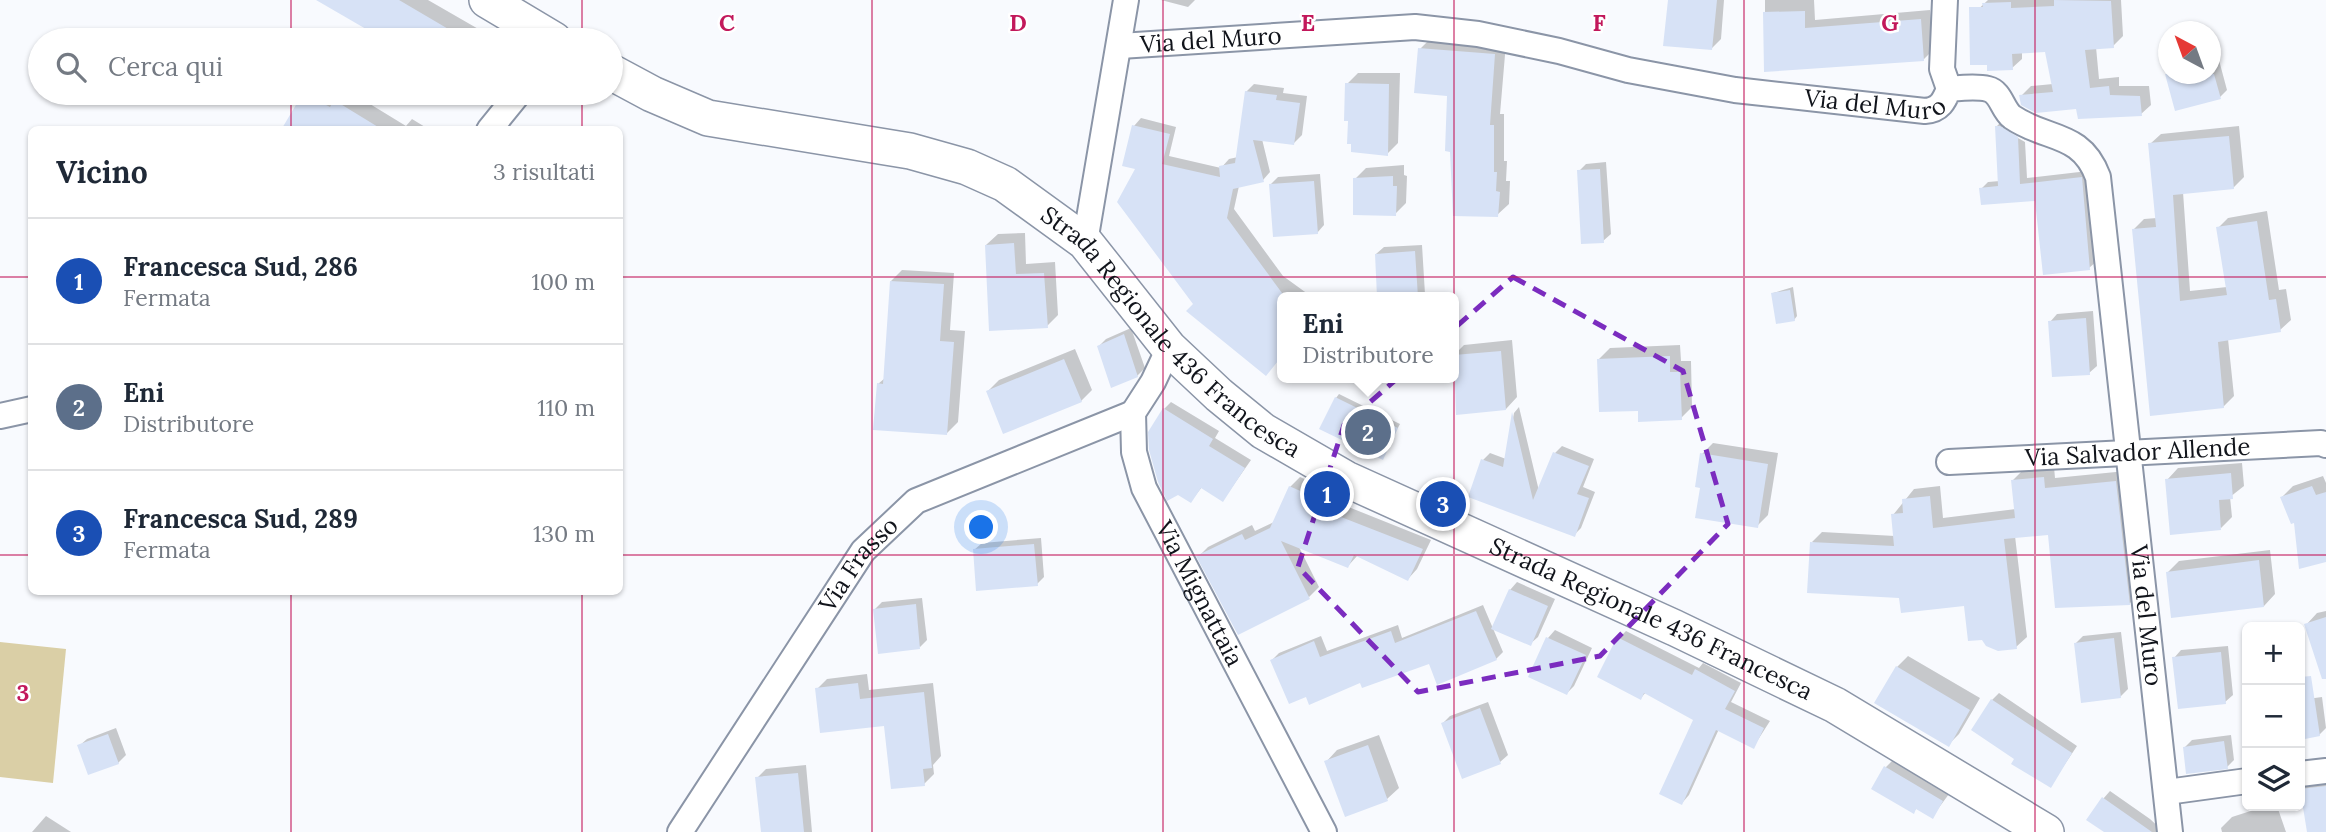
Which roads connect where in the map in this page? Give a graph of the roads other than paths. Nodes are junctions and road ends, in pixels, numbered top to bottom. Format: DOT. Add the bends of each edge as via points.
graph roads {
  1 [pos="487,0"];
  2 [pos="1126,0"];
  3 [pos="1945,0"];
  4 [pos="534,28"];
  5 [pos="1120,46"];
  6 [pos="623,78"];
  7 [pos="1949,89"];
  8 [pos="509,105"];
  9 [pos="492,126"];
  10 [pos="1085,242"];
  11 [pos="1169,348"];
  12 [pos="28,410"];
  13 [pos="1133,413"];
  14 [pos="0,416"];
  15 [pos="2326,445"];
  16 [pos="2130,454"];
  17 [pos="1949,462"];
  18 [pos="2326,771"];
  19 [pos="2305,773"];
  20 [pos="2242,782"];
  21 [pos="2167,792"];
  22 [pos="681,832"];
  23 [pos="1324,832"];
  24 [pos="2046,832"];
  25 [pos="2170,832"];
  1 -- 4 [label="street"];
  2 -- 5 [label="street"];
  3 -- 7 [label="street" via="1942,69"];
  5 -- 7 [label="street, Via del Muro" via="1415,27 1479,34 1735,90 1925,111 1943,103"];
  5 -- 10 [label="street"];
  6 -- 10 [label="street, Strada Regionale 436 Francesca" via="708,118 911,150 967,167 1005,184"];
  7 -- 16 [label="street, Via del Muro" via="1989,89 2011,116 2080,147 2092,160 2098,177"];
  8 -- 9 [label="street"];
  10 -- 11 [label="street, Strada Regionale 436 Francesca"];
  11 -- 13 [label="street"];
  11 -- 24 [label="street, Strada Regionale 436 Francesca" via="1263,431 1321,466 1835,705"];
  12 -- 14 [label="street"];
  13 -- 22 [label="street, Via Frasso" via="916,501 863,551"];
  13 -- 23 [label="street, Via Mignattaia" via="1135,452 1144,488"];
  15 -- 16 [label="street, Via Salvador Allende"];
  16 -- 17 [label="street, Via Salvador Allende"];
  16 -- 21 [label="street, Via del Muro"];
  18 -- 19 [label="street"];
  20 -- 21 [label="street"];
  21 -- 25 [label="street, Via del Muro"];
}
